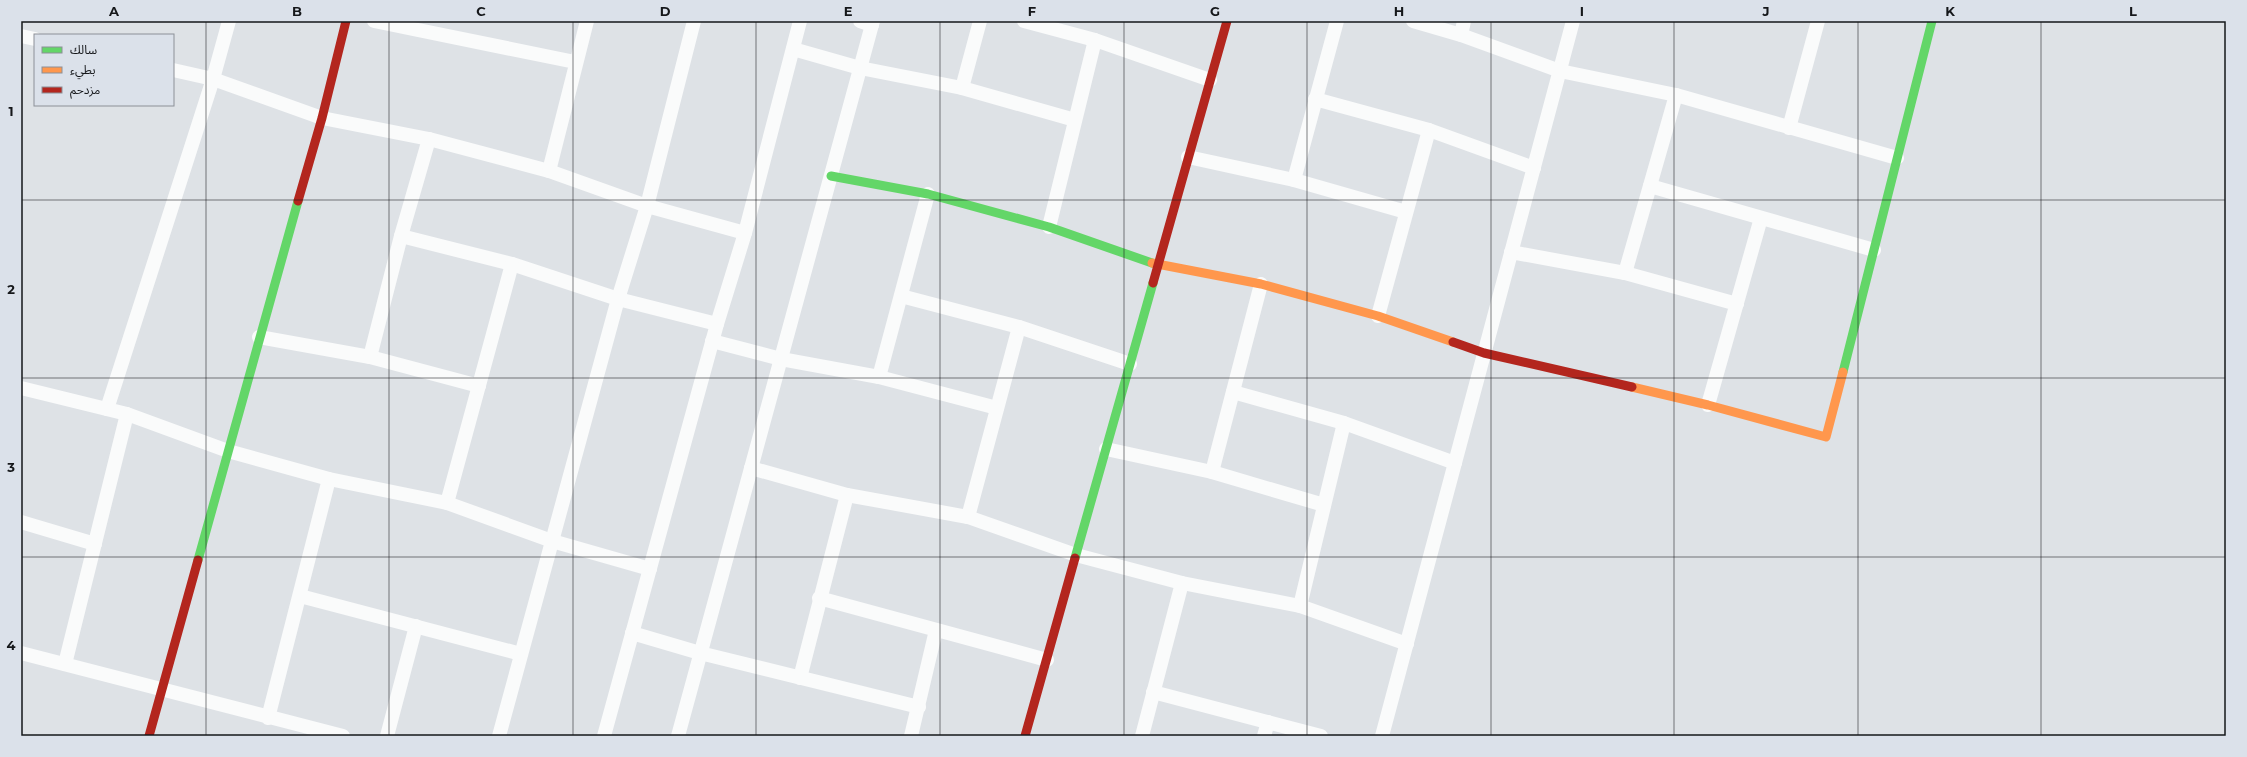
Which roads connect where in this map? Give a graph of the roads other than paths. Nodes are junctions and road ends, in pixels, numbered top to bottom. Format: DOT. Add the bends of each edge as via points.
graph roads {
  1 [pos="228,21"];
  2 [pos="346,21"];
  3 [pos="374,21"];
  4 [pos="587,21"];
  5 [pos="694,21"];
  6 [pos="800,21"];
  7 [pos="980,21"];
  8 [pos="1024,21"];
  9 [pos="1226,21"];
  10 [pos="1336,21"];
  11 [pos="1413,21"];
  12 [pos="1573,21"];
  13 [pos="1818,21"];
  14 [pos="1932,21"];
  15 [pos="868,22"];
  16 [pos="1462,28"];
  17 [pos="21,36"];
  18 [pos="34,39"];
  19 [pos="1095,40"];
  20 [pos="793,49"];
  21 [pos="575,62"];
  22 [pos="860,68"];
  23 [pos="174,70"];
  24 [pos="1560,71"];
  25 [pos="213,79"];
  26 [pos="1210,80"];
  27 [pos="962,88"];
  28 [pos="1676,96"];
  29 [pos="1316,99"];
  30 [pos="322,118"];
  31 [pos="1075,120"];
  32 [pos="1789,128"];
  33 [pos="1429,130"];
  34 [pos="429,138"];
  35 [pos="1188,158"];
  36 [pos="1897,158"];
  37 [pos="1534,168"];
  38 [pos="549,171"];
  39 [pos="831,176"];
  40 [pos="1294,180"];
  41 [pos="1650,186"];
  42 [pos="928,194"];
  43 [pos="647,206"];
  44 [pos="1406,212"];
  45 [pos="1761,218"];
  46 [pos="1049,227"];
  47 [pos="746,233"];
  48 [pos="401,236"];
  49 [pos="1874,250"];
  50 [pos="1512,252"];
  51 [pos="512,264"];
  52 [pos="1158,265"];
  53 [pos="1625,274"];
  54 [pos="1261,284"];
  55 [pos="901,296"];
  56 [pos="618,299"];
  57 [pos="1737,304"];
  58 [pos="1378,316"];
  59 [pos="717,324"];
  60 [pos="1019,327"];
  61 [pos="259,337"];
  62 [pos="712,341"];
  63 [pos="1484,353"];
  64 [pos="370,357"];
  65 [pos="781,359"];
  66 [pos="1130,364"];
  67 [pos="879,376"];
  68 [pos="479,386"];
  69 [pos="21,388"];
  70 [pos="1233,392"];
  71 [pos="1708,405"];
  72 [pos="998,408"];
  73 [pos="107,409"];
  74 [pos="127,414"];
  75 [pos="1344,423"];
  76 [pos="1106,450"];
  77 [pos="228,451"];
  78 [pos="1455,463"];
  79 [pos="751,468"];
  80 [pos="1212,472"];
  81 [pos="330,479"];
  82 [pos="847,494"];
  83 [pos="447,503"];
  84 [pos="1324,505"];
  85 [pos="968,517"];
  86 [pos="21,522"];
  87 [pos="552,541"];
  88 [pos="94,544"];
  89 [pos="1076,555"];
  90 [pos="650,569"];
  91 [pos="1182,583"];
  92 [pos="300,596"];
  93 [pos="819,598"];
  94 [pos="1300,606"];
  95 [pos="416,626"];
  96 [pos="936,630"];
  97 [pos="632,633"];
  98 [pos="1407,644"];
  99 [pos="21,653"];
  100 [pos="700,653"];
  101 [pos="521,654"];
  102 [pos="1047,660"];
  103 [pos="65,664"];
  104 [pos="800,678"];
  105 [pos="162,690"];
  106 [pos="1153,692"];
  107 [pos="919,707"];
  108 [pos="268,718"];
  109 [pos="1268,722"];
  110 [pos="149,736"];
  111 [pos="342,736"];
  112 [pos="387,736"];
  113 [pos="499,736"];
  114 [pos="604,736"];
  115 [pos="678,736"];
  116 [pos="911,736"];
  117 [pos="1026,736"];
  118 [pos="1142,736"];
  119 [pos="1264,736"];
  120 [pos="1321,736"];
  121 [pos="1382,736"];
  1 -- 25 [label="street"];
  2 -- 30 [label="street"];
  3 -- 21 [label="street"];
  4 -- 21 [label="street"];
  5 -- 43 [label="street"];
  6 -- 20 [label="street"];
  7 -- 27 [label="street"];
  8 -- 19 [label="street"];
  9 -- 26 [label="street"];
  10 -- 29 [label="street"];
  11 -- 16 [label="street"];
  12 -- 24 [label="street"];
  13 -- 32 [label="street"];
  14 -- 36 [label="street"];
  15 -- 22 [label="street"];
  16 -- 24 [label="street"];
  17 -- 18 [label="street"];
  19 -- 26 [label="street"];
  19 -- 31 [label="street"];
  20 -- 22 [label="street"];
  20 -- 47 [label="street"];
  21 -- 38 [label="street"];
  22 -- 27 [label="street"];
  22 -- 39 [label="street"];
  23 -- 25 [label="street"];
  24 -- 28 [label="street"];
  24 -- 37 [label="street"];
  25 -- 30 [label="street"];
  25 -- 73 [label="street"];
  26 -- 35 [label="street"];
  27 -- 31 [label="street"];
  28 -- 32 [label="street"];
  28 -- 41 [label="street"];
  29 -- 33 [label="street"];
  29 -- 40 [label="street"];
  30 -- 34 [label="street"];
  30 -- 61 [label="street"];
  31 -- 46 [label="street"];
  32 -- 36 [label="street"];
  33 -- 37 [label="street"];
  33 -- 44 [label="street"];
  34 -- 38 [label="street"];
  34 -- 48 [label="street"];
  35 -- 40 [label="street"];
  35 -- 52 [label="street"];
  36 -- 49 [label="street"];
  37 -- 50 [label="street"];
  38 -- 43 [label="street"];
  39 -- 42 [label="street"];
  39 -- 65 [label="street"];
  40 -- 44 [label="street"];
  41 -- 45 [label="street"];
  41 -- 53 [label="street"];
  42 -- 46 [label="street"];
  42 -- 55 [label="street"];
  43 -- 47 [label="street"];
  43 -- 56 [label="street"];
  44 -- 58 [label="street"];
  45 -- 49 [label="street"];
  45 -- 57 [label="street"];
  46 -- 52 [label="street"];
  47 -- 59 [label="street"];
  48 -- 51 [label="street"];
  48 -- 64 [label="street"];
  49 -- 71 [label="street" via="1826,437"];
  50 -- 53 [label="street"];
  50 -- 63 [label="street"];
  51 -- 56 [label="street"];
  51 -- 68 [label="street"];
  52 -- 54 [label="street"];
  52 -- 66 [label="street"];
  53 -- 57 [label="street"];
  54 -- 58 [label="street"];
  54 -- 70 [label="street"];
  55 -- 60 [label="street"];
  55 -- 67 [label="street"];
  56 -- 59 [label="street"];
  56 -- 87 [label="street"];
  57 -- 71 [label="street"];
  58 -- 63 [label="street"];
  59 -- 62 [label="street"];
  60 -- 66 [label="street"];
  60 -- 72 [label="street"];
  61 -- 64 [label="street"];
  61 -- 77 [label="street"];
  62 -- 65 [label="street"];
  62 -- 90 [label="street"];
  63 -- 71 [label="street"];
  63 -- 78 [label="street"];
  64 -- 68 [label="street"];
  65 -- 67 [label="street"];
  65 -- 79 [label="street"];
  66 -- 76 [label="street"];
  67 -- 72 [label="street"];
  68 -- 83 [label="street"];
  69 -- 73 [label="street"];
  70 -- 75 [label="street"];
  70 -- 80 [label="street"];
  72 -- 85 [label="street"];
  73 -- 74 [label="street"];
  74 -- 77 [label="street"];
  74 -- 88 [label="street"];
  75 -- 78 [label="street"];
  75 -- 84 [label="street"];
  76 -- 80 [label="street"];
  76 -- 89 [label="street"];
  77 -- 81 [label="street"];
  77 -- 105 [label="street"];
  78 -- 98 [label="street"];
  79 -- 82 [label="street"];
  79 -- 100 [label="street"];
  80 -- 84 [label="street"];
  81 -- 83 [label="street"];
  81 -- 92 [label="street"];
  82 -- 85 [label="street"];
  82 -- 93 [label="street"];
  83 -- 87 [label="street"];
  84 -- 94 [label="street"];
  85 -- 89 [label="street"];
  86 -- 88 [label="street"];
  87 -- 90 [label="street"];
  87 -- 101 [label="street"];
  88 -- 103 [label="street"];
  89 -- 91 [label="street"];
  89 -- 102 [label="street"];
  90 -- 97 [label="street"];
  91 -- 94 [label="street"];
  91 -- 106 [label="street"];
  92 -- 95 [label="street"];
  92 -- 108 [label="street"];
  93 -- 96 [label="street"];
  93 -- 104 [label="street"];
  94 -- 98 [label="street"];
  95 -- 101 [label="street"];
  95 -- 112 [label="street"];
  96 -- 102 [label="street"];
  96 -- 107 [label="street"];
  97 -- 100 [label="street"];
  97 -- 114 [label="street"];
  98 -- 121 [label="street"];
  99 -- 103 [label="street"];
  100 -- 104 [label="street"];
  100 -- 115 [label="street"];
  101 -- 113 [label="street"];
  102 -- 117 [label="street"];
  103 -- 105 [label="street"];
  104 -- 107 [label="street"];
  105 -- 108 [label="street"];
  105 -- 110 [label="street"];
  106 -- 109 [label="street"];
  106 -- 118 [label="street"];
  107 -- 116 [label="street"];
  108 -- 111 [label="street"];
  109 -- 119 [label="street"];
  109 -- 120 [label="street"];
}
